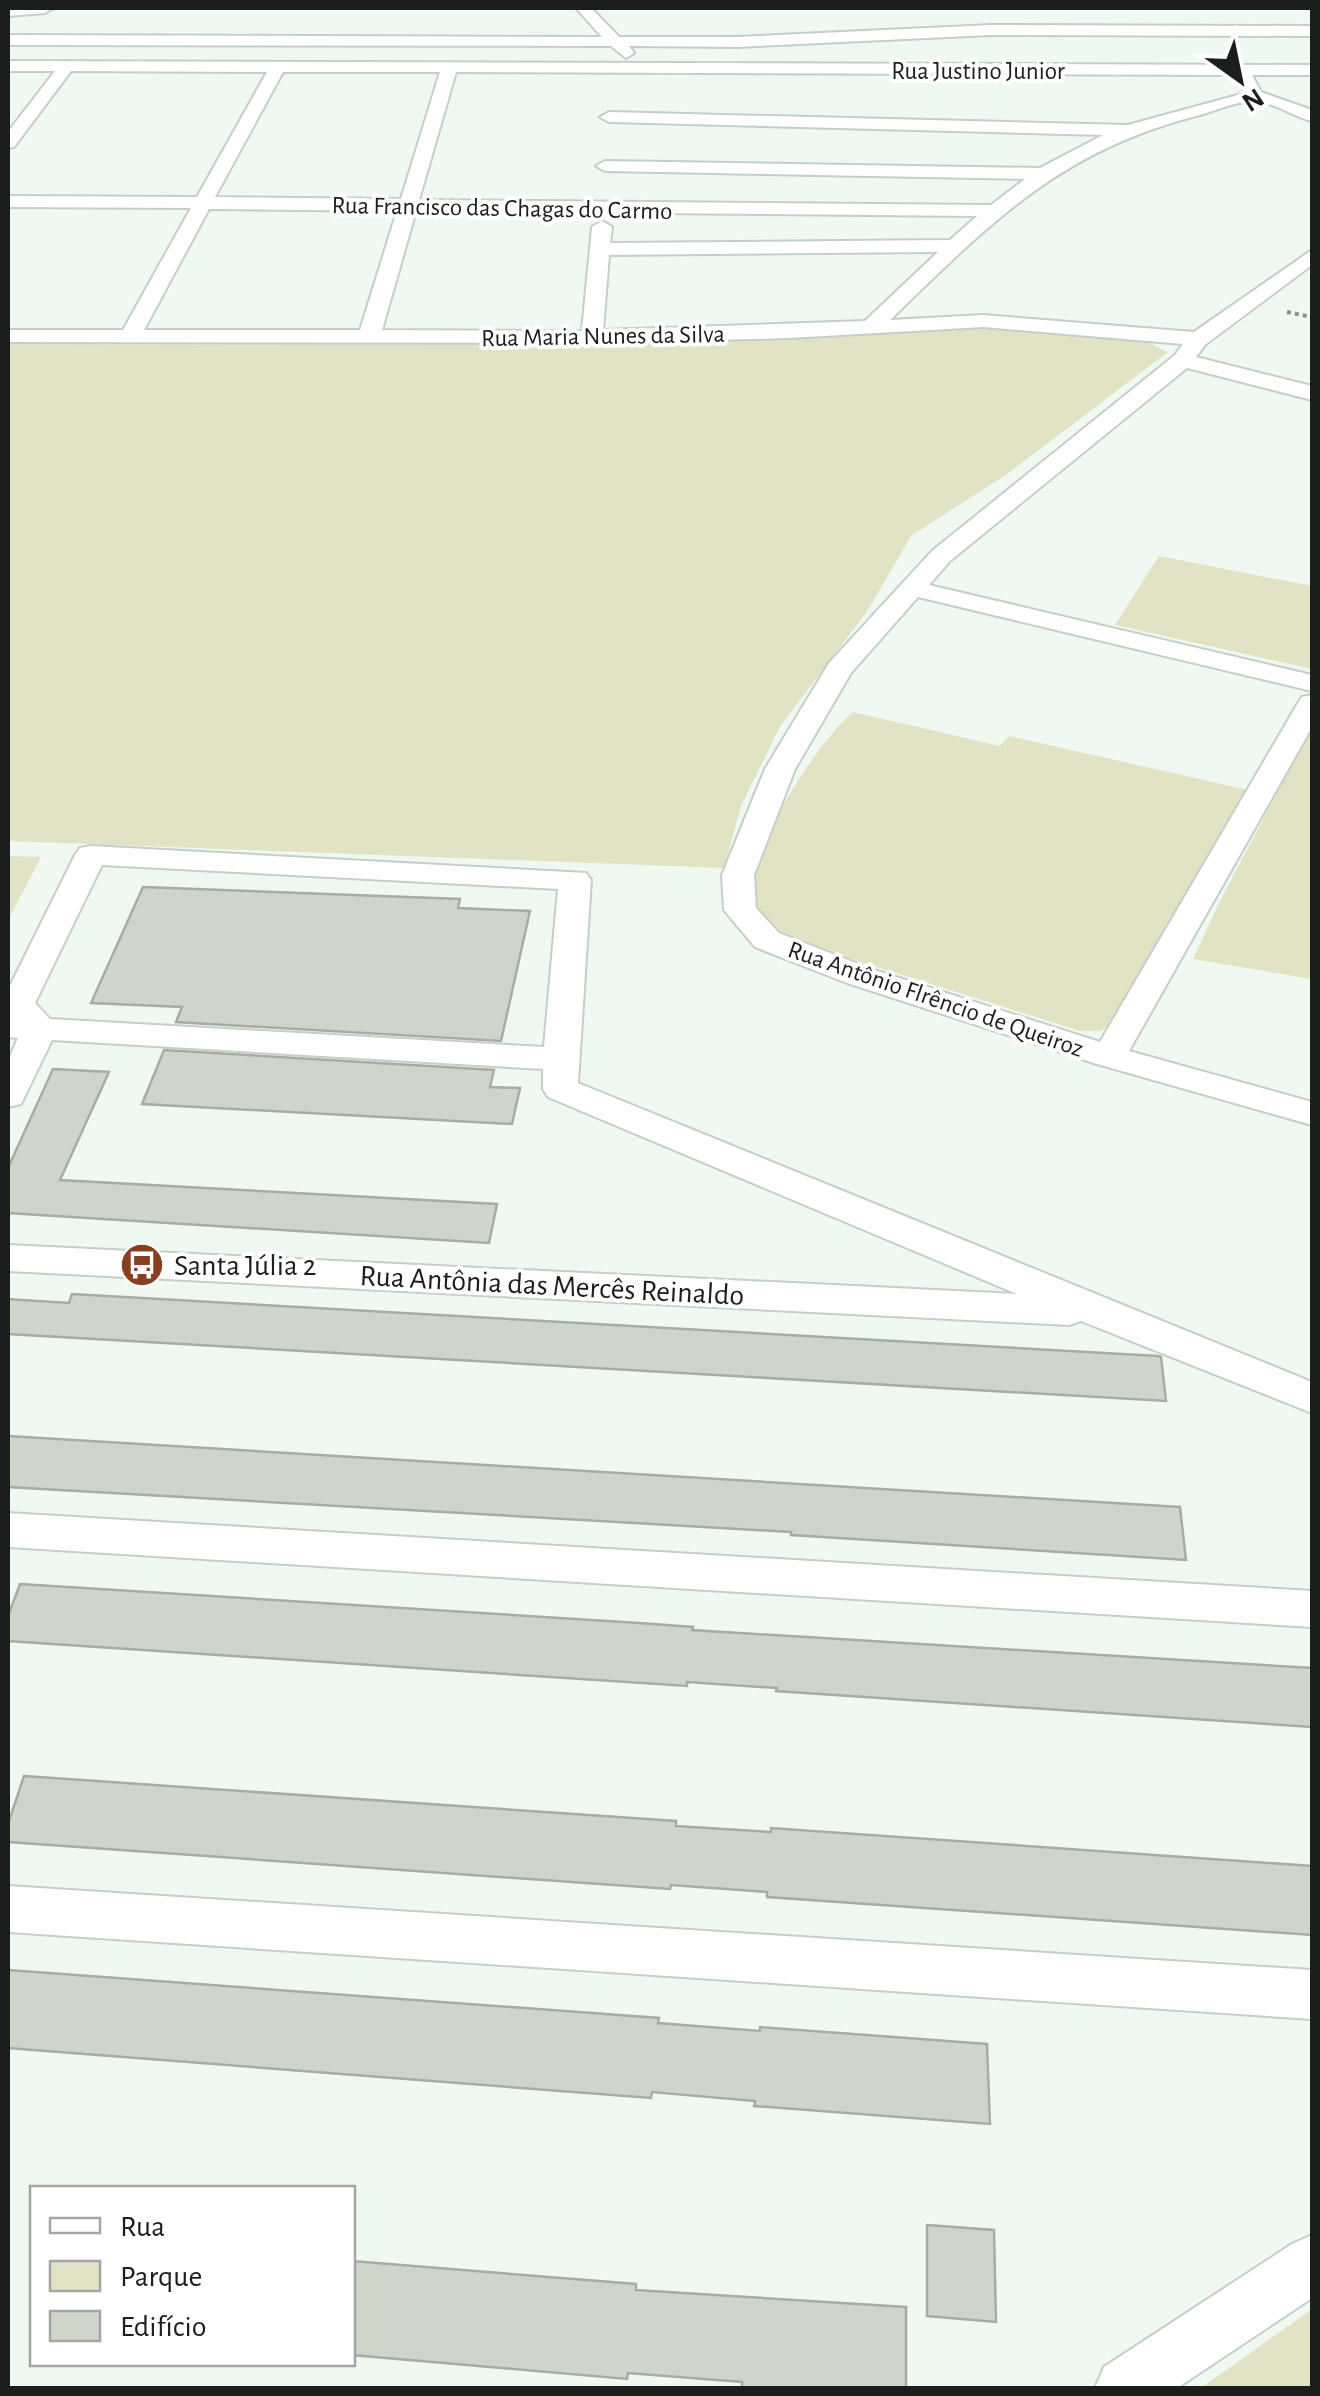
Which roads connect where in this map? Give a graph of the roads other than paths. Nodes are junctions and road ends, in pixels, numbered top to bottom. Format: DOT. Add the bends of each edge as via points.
graph roads {
  1 [pos="45,8"];
  2 [pos="583,8"];
  3 [pos="8,11"];
  4 [pos="1312,31"];
  5 [pos="8,40"];
  6 [pos="615,42"];
  7 [pos="8,66"];
  8 [pos="66,67"];
  9 [pos="276,68"];
  10 [pos="449,69"];
  11 [pos="643,70"];
  12 [pos="1240,70"];
  13 [pos="1312,70"];
  14 [pos="1255,95"];
  15 [pos="1312,116"];
  16 [pos="609,117"];
  17 [pos="1130,130"];
  18 [pos="8,144"];
  19 [pos="1046,174"];
  20 [pos="8,201"];
  21 [pos="202,204"];
  22 [pos="408,206"];
  23 [pos="604,208"];
  24 [pos="997,211"];
  25 [pos="957,246"];
  26 [pos="600,249"];
  27 [pos="1312,256"];
  28 [pos="871,327"];
  29 [pos="8,336"];
  30 [pos="130,336"];
  31 [pos="369,337"];
  32 [pos="592,337"];
  33 [pos="1191,350"];
  34 [pos="1312,394"];
  35 [pos="911,588"];
  36 [pos="1312,683"];
  37 [pos="1312,703"];
  38 [pos="19,1016"];
  39 [pos="1109,1056"];
  40 [pos="560,1058"];
  41 [pos="8,1096"];
  42 [pos="1312,1114"];
  43 [pos="8,1258"];
  44 [pos="1096,1312"];
  45 [pos="1312,1398"];
  46 [pos="8,1530"];
  47 [pos="1312,1609"];
  48 [pos="8,1909"];
  49 [pos="1312,1995"];
  50 [pos="1312,2264"];
  51 [pos="1125,2388"];
  1 -- 3 [label="street"];
  2 -- 6 [label="street"];
  4 -- 6 [label="street" via="991,30"];
  5 -- 6 [label="street"];
  6 -- 11 [label="street"];
  7 -- 8 [label="street"];
  8 -- 9 [label="street"];
  8 -- 18 [label="street"];
  9 -- 10 [label="street"];
  9 -- 21 [label="street"];
  10 -- 16 [label="street"];
  10 -- 22 [label="street"];
  11 -- 12 [label="street, Rua Justino Junior"];
  11 -- 16 [label="street, Rua Justino Junior"];
  12 -- 13 [label="street, Rua Justino Junior"];
  12 -- 14 [label="street"];
  14 -- 15 [label="street"];
  14 -- 17 [label="street"];
  16 -- 17 [label="street"];
  16 -- 19 [label="street"];
  16 -- 23 [label="street"];
  17 -- 19 [label="street"];
  19 -- 24 [label="street"];
  20 -- 21 [label="street, Rua Francisco das Chagas do Carmo"];
  21 -- 22 [label="street, Rua Francisco das Chagas do Carmo"];
  21 -- 30 [label="street"];
  22 -- 23 [label="street, Rua Francisco das Chagas do Carmo"];
  22 -- 31 [label="street"];
  23 -- 24 [label="street, Rua Francisco das Chagas do Carmo"];
  23 -- 26 [label="street"];
  24 -- 25 [label="street"];
  25 -- 26 [label="street"];
  25 -- 28 [label="street"];
  26 -- 32 [label="street"];
  27 -- 33 [label="street, Rua Antônio Flrêncio de Queiroz"];
  28 -- 32 [label="street, Rua Maria Nunes da Silva"];
  28 -- 33 [label="street, Rua Maria Nunes da Silva" via="1024,322"];
  29 -- 30 [label="street, Rua Maria Nunes da Silva"];
  30 -- 31 [label="street, Rua Maria Nunes da Silva"];
  31 -- 32 [label="street, Rua Maria Nunes da Silva"];
  33 -- 34 [label="street, Rua Maria Nunes da Silva"];
  33 -- 35 [label="street, Rua Antônio Flrêncio de Queiroz"];
  35 -- 36 [label="street"];
  35 -- 39 [label="street, Rua Antônio Flrêncio de Queiroz" via="839,669 780,769 738,875 740,910 767,940"];
  37 -- 39 [label="street"];
  38 -- 40 [label="street"];
  38 -- 40 [label="street" via="91,855 576,880"];
  38 -- 41 [label="street"];
  39 -- 42 [label="street, Rua Antônio Flrêncio de Queiroz"];
  40 -- 44 [label="street" via="561,1089"];
  43 -- 44 [label="street, Rua Antônia das Mercês Reinaldo"];
  44 -- 45 [label="street"];
  46 -- 47 [label="street"];
  48 -- 49 [label="street"];
  50 -- 51 [label="street"];
}
